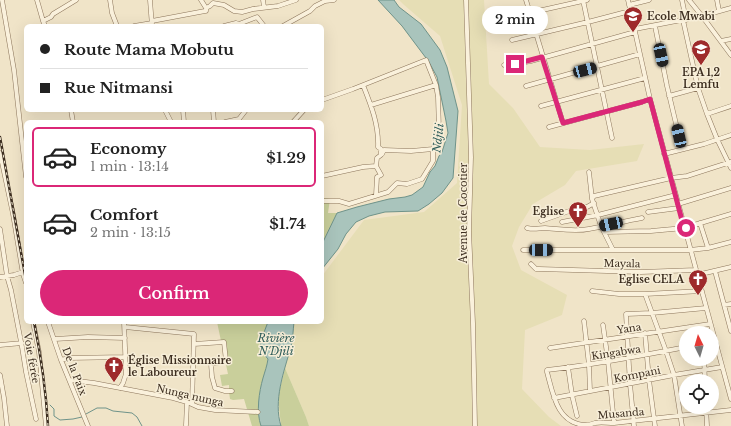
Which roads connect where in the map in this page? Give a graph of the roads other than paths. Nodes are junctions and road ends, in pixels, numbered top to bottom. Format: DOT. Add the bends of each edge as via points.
graph roads {
  1 [pos="2,0"];
  2 [pos="37,0"];
  3 [pos="76,0"];
  4 [pos="110,0"];
  5 [pos="150,0"];
  6 [pos="201,0"];
  7 [pos="263,0"];
  8 [pos="296,0"];
  9 [pos="334,0"];
  10 [pos="466,0"];
  11 [pos="526,0"];
  12 [pos="584,0"];
  13 [pos="649,0"];
  14 [pos="682,0"];
  15 [pos="688,0"];
  16 [pos="716,0"];
  17 [pos="629,2"];
  18 [pos="264,7"];
  19 [pos="731,8"];
  20 [pos="206,9"];
  21 [pos="630,11"];
  22 [pos="719,11"];
  23 [pos="529,12"];
  24 [pos="702,16"];
  25 [pos="502,20"];
  26 [pos="684,20"];
  27 [pos="43,21"];
  28 [pos="588,22"];
  29 [pos="152,23"];
  30 [pos="44,24"];
  31 [pos="116,24"];
  32 [pos="239,24"];
  33 [pos="263,24"];
  34 [pos="287,24"];
  35 [pos="654,26"];
  36 [pos="635,30"];
  37 [pos="536,35"];
  38 [pos="731,39"];
  39 [pos="512,40"];
  40 [pos="721,41"];
  41 [pos="592,44"];
  42 [pos="640,54"];
  43 [pos="731,55"];
  44 [pos="542,57"];
  45 [pos="504,65"];
  46 [pos="596,66"];
  47 [pos="645,78"];
  48 [pos="550,79"];
  49 [pos="363,85"];
  50 [pos="436,85"];
  51 [pos="526,86"];
  52 [pos="698,88"];
  53 [pos="602,89"];
  54 [pos="669,96"];
  55 [pos="324,99"];
  56 [pos="650,99"];
  57 [pos="557,102"];
  58 [pos="371,106"];
  59 [pos="541,106"];
  60 [pos="731,106"];
  61 [pos="607,111"];
  62 [pos="244,112"];
  63 [pos="302,112"];
  64 [pos="707,114"];
  65 [pos="234,120"];
  66 [pos="295,120"];
  67 [pos="563,123"];
  68 [pos="549,127"];
  69 [pos="731,135"];
  70 [pos="612,138"];
  71 [pos="717,139"];
  72 [pos="433,149"];
  73 [pos="682,149"];
  74 [pos="0,153"];
  75 [pos="664,154"];
  76 [pos="381,155"];
  77 [pos="24,159"];
  78 [pos="730,163"];
  79 [pos="376,166"];
  80 [pos="731,168"];
  81 [pos="589,172"];
  82 [pos="324,176"];
  83 [pos="670,178"];
  84 [pos="731,188"];
  85 [pos="376,195"];
  86 [pos="676,195"];
  87 [pos="324,201"];
  88 [pos="593,201"];
  89 [pos="678,206"];
  90 [pos="648,212"];
  91 [pos="731,214"];
  92 [pos="598,216"];
  93 [pos="642,218"];
  94 [pos="541,221"];
  95 [pos="562,222"];
  96 [pos="700,223"];
  97 [pos="601,226"];
  98 [pos="527,228"];
  99 [pos="684,228"];
  100 [pos="0,229"];
  101 [pos="605,232"];
  102 [pos="731,242"];
  103 [pos="708,248"];
  104 [pos="523,250"];
  105 [pos="613,250"];
  106 [pos="690,250"];
  107 [pos="531,264"];
  108 [pos="731,267"];
  109 [pos="696,270"];
  110 [pos="715,271"];
  111 [pos="23,272"];
  112 [pos="698,275"];
  113 [pos="8,276"];
  114 [pos="24,276"];
  115 [pos="0,277"];
  116 [pos="592,291"];
  117 [pos="702,291"];
  118 [pos="645,294"];
  119 [pos="731,304"];
  120 [pos="724,305"];
  121 [pos="706,308"];
  122 [pos="652,314"];
  123 [pos="584,321"];
  124 [pos="33,324"];
  125 [pos="49,324"];
  126 [pos="124,324"];
  127 [pos="710,324"];
  128 [pos="603,325"];
  129 [pos="125,327"];
  130 [pos="659,331"];
  131 [pos="731,331"];
  132 [pos="645,333"];
  133 [pos="628,336"];
  134 [pos="125,338"];
  135 [pos="55,339"];
  136 [pos="605,340"];
  137 [pos="194,342"];
  138 [pos="586,342"];
  139 [pos="22,343"];
  140 [pos="0,345"];
  141 [pos="550,348"];
  142 [pos="679,348"];
  143 [pos="666,351"];
  144 [pos="647,355"];
  145 [pos="125,357"];
  146 [pos="719,357"];
  147 [pos="629,358"];
  148 [pos="61,360"];
  149 [pos="608,361"];
  150 [pos="589,365"];
  151 [pos="705,366"];
  152 [pos="722,367"];
  153 [pos="568,368"];
  154 [pos="547,370"];
  155 [pos="705,370"];
  156 [pos="705,374"];
  157 [pos="0,375"];
  158 [pos="674,375"];
  159 [pos="70,380"];
  160 [pos="649,380"];
  161 [pos="729,382"];
  162 [pos="630,384"];
  163 [pos="610,387"];
  164 [pos="120,388"];
  165 [pos="232,391"];
  166 [pos="590,391"];
  167 [pos="572,395"];
  168 [pos="554,398"];
  169 [pos="731,399"];
  170 [pos="187,402"];
  171 [pos="192,404"];
  172 [pos="731,410"];
  173 [pos="719,411"];
  174 [pos="258,412"];
  175 [pos="693,414"];
  176 [pos="706,414"];
  177 [pos="680,415"];
  178 [pos="577,416"];
  179 [pos="654,418"];
  180 [pos="36,419"];
  181 [pos="634,420"];
  182 [pos="612,424"];
  183 [pos="186,425"];
  184 [pos="7,426"];
  185 [pos="46,426"];
  186 [pos="88,426"];
  187 [pos="475,426"];
  188 [pos="634,426"];
  189 [pos="655,426"];
  190 [pos="682,426"];
  191 [pos="707,426"];
  1 -- 77 [label="street" via="14,70"];
  2 -- 27 [label="street"];
  3 -- 27 [label="street"];
  4 -- 31 [label="street"];
  5 -- 29 [label="street"];
  6 -- 20 [label="street"];
  7 -- 18 [label="street"];
  8 -- 18 [label="street" via="278,6"];
  9 -- 34 [label="street" via="315,6"];
  10 -- 187 [label="street, Avenue de Cocotier"];
  11 -- 23 [label="street"];
  12 -- 23 [label="street"];
  12 -- 28 [label="street"];
  13 -- 17 [label="street"];
  14 -- 26 [label="street"];
  15 -- 24 [label="street"];
  16 -- 22 [label="street"];
  17 -- 21 [label="street"];
  18 -- 20 [label="street" via="242,12 213,3"];
  19 -- 22 [label="street"];
  20 -- 29 [label="street"];
  21 -- 28 [label="street"];
  21 -- 36 [label="street"];
  22 -- 24 [label="street"];
  23 -- 25 [label="street"];
  23 -- 37 [label="street"];
  24 -- 26 [label="street"];
  24 -- 40 [label="street"];
  26 -- 35 [label="street"];
  26 -- 52 [label="street"];
  27 -- 30 [label="street"];
  28 -- 37 [label="street"];
  28 -- 41 [label="street"];
  32 -- 33 [label="street" via="258,17"];
  35 -- 36 [label="street"];
  35 -- 54 [label="street"];
  36 -- 41 [label="street"];
  36 -- 42 [label="street"];
  37 -- 39 [label="street"];
  37 -- 44 [label="street"];
  38 -- 40 [label="street"];
  40 -- 43 [label="street"];
  41 -- 44 [label="street"];
  41 -- 46 [label="street"];
  42 -- 46 [label="street"];
  42 -- 47 [label="street"];
  44 -- 45 [label="street"];
  44 -- 48 [label="street"];
  46 -- 48 [label="street"];
  46 -- 53 [label="street"];
  47 -- 53 [label="street"];
  47 -- 56 [label="street"];
  48 -- 51 [label="street"];
  48 -- 57 [label="street"];
  49 -- 50 [label="street" via="426,60"];
  49 -- 55 [label="street"];
  49 -- 58 [label="street"];
  50 -- 58 [label="street"];
  50 -- 72 [label="street" via="439,130"];
  52 -- 54 [label="street"];
  52 -- 64 [label="street"];
  53 -- 57 [label="street"];
  53 -- 61 [label="street"];
  54 -- 73 [label="street"];
  56 -- 61 [label="street"];
  56 -- 75 [label="street"];
  57 -- 59 [label="street"];
  57 -- 67 [label="street"];
  58 -- 76 [label="street"];
  60 -- 64 [label="street"];
  61 -- 67 [label="street"];
  61 -- 70 [label="street"];
  62 -- 65 [label="street" via="239,119"];
  63 -- 66 [label="street"];
  64 -- 71 [label="street"];
  67 -- 68 [label="street"];
  69 -- 71 [label="street"];
  71 -- 73 [label="street"];
  71 -- 78 [label="street"];
  72 -- 76 [label="street" via="384,150"];
  72 -- 85 [label="street" via="433,161 422,179 407,184 397,183 388,192"];
  73 -- 75 [label="street"];
  74 -- 111 [label="street"];
  75 -- 83 [label="street"];
  76 -- 79 [label="street" via="377,158"];
  78 -- 80 [label="street"];
  78 -- 83 [label="street" via="687,176"];
  79 -- 82 [label="street"];
  79 -- 85 [label="street" via="381,175 377,177"];
  81 -- 88 [label="street"];
  83 -- 86 [label="street"];
  83 -- 88 [label="street" via="594,196"];
  84 -- 89 [label="street"];
  85 -- 87 [label="street" via="349,204"];
  86 -- 89 [label="street"];
  86 -- 92 [label="street"];
  88 -- 92 [label="street"];
  88 -- 94 [label="street" via="587,207"];
  89 -- 90 [label="street"];
  89 -- 99 [label="street"];
  91 -- 96 [label="street"];
  92 -- 95 [label="street"];
  92 -- 97 [label="street"];
  93 -- 97 [label="street"];
  96 -- 99 [label="street"];
  96 -- 103 [label="street"];
  97 -- 98 [label="street" via="575,231"];
  97 -- 101 [label="street"];
  99 -- 101 [label="street"];
  99 -- 106 [label="street"];
  100 -- 113 [label="street, Voie férée"];
  101 -- 105 [label="street"];
  102 -- 103 [label="street"];
  103 -- 106 [label="street"];
  104 -- 105 [label="street"];
  105 -- 106 [label="street"];
  106 -- 109 [label="street"];
  107 -- 109 [label="street, Mayala" via="536,269 641,272"];
  108 -- 110 [label="street"];
  109 -- 112 [label="street"];
  110 -- 112 [label="street"];
  110 -- 120 [label="street"];
  111 -- 113 [label="street"];
  111 -- 114 [label="street"];
  112 -- 117 [label="street"];
  113 -- 115 [label="street"];
  113 -- 139 [label="street, Voie férée"];
  116 -- 118 [label="street"];
  117 -- 118 [label="street"];
  117 -- 121 [label="street"];
  118 -- 122 [label="street"];
  119 -- 120 [label="street"];
  120 -- 131 [label="street"];
  121 -- 122 [label="street"];
  121 -- 127 [label="street"];
  122 -- 130 [label="street"];
  122 -- 133 [label="street" via="626,314"];
  123 -- 138 [label="street"];
  124 -- 185 [label="street" via="39,352"];
  125 -- 135 [label="street, De la Paix"];
  126 -- 129 [label="street"];
  127 -- 130 [label="street, Yana"];
  128 -- 136 [label="street"];
  129 -- 134 [label="street"];
  129 -- 137 [label="street" via="193,334"];
  130 -- 132 [label="street, Yana"];
  130 -- 143 [label="street"];
  132 -- 133 [label="street, Yana"];
  132 -- 144 [label="street"];
  133 -- 136 [label="street, Yana"];
  133 -- 147 [label="street"];
  134 -- 135 [label="street"];
  134 -- 145 [label="street"];
  135 -- 148 [label="street, De la Paix"];
  136 -- 138 [label="street, Yana"];
  136 -- 149 [label="street"];
  137 -- 165 [label="street" via="224,342 226,362 211,364 212,377 215,388"];
  137 -- 171 [label="street"];
  138 -- 141 [label="street, Yana"];
  138 -- 150 [label="street"];
  139 -- 140 [label="street"];
  139 -- 180 [label="street, Voie férée"];
  142 -- 143 [label="street, Kingabwa"];
  143 -- 144 [label="street, Kingabwa"];
  143 -- 158 [label="street"];
  144 -- 147 [label="street, Kingabwa"];
  144 -- 160 [label="street"];
  145 -- 148 [label="street"];
  145 -- 164 [label="street" via="126,374"];
  146 -- 152 [label="street"];
  147 -- 149 [label="street, Kingabwa"];
  147 -- 162 [label="street"];
  148 -- 159 [label="street, De la Paix"];
  149 -- 150 [label="street, Kingabwa"];
  149 -- 163 [label="street"];
  150 -- 153 [label="street, Kingabwa"];
  150 -- 166 [label="street"];
  151 -- 155 [label="street"];
  152 -- 155 [label="street, Kompani"];
  152 -- 161 [label="street"];
  153 -- 154 [label="street, Kingabwa"];
  153 -- 167 [label="street"];
  154 -- 168 [label="street, Musanda"];
  155 -- 156 [label="street"];
  155 -- 158 [label="street, Kompani"];
  157 -- 184 [label="street"];
  158 -- 160 [label="street, Kompani"];
  158 -- 177 [label="street"];
  159 -- 164 [label="street, Nunga nunga"];
  159 -- 186 [label="street, De la Paix"];
  160 -- 162 [label="street, Kompani"];
  160 -- 179 [label="street"];
  161 -- 169 [label="street"];
  162 -- 163 [label="street, Kompani"];
  162 -- 181 [label="street"];
  163 -- 166 [label="street, Kompani"];
  163 -- 182 [label="street"];
  164 -- 170 [label="street, Nunga nunga"];
  166 -- 167 [label="street, Kompani"];
  167 -- 168 [label="street, Kompani"];
  167 -- 178 [label="street"];
  168 -- 182 [label="street, Musanda" via="562,414 575,423"];
  170 -- 171 [label="street, Nunga nunga"];
  170 -- 183 [label="street"];
  171 -- 174 [label="street, Nunga nunga" via="215,410"];
  172 -- 173 [label="street, Musanda"];
  175 -- 177 [label="street, Musanda"];
  176 -- 191 [label="street"];
  177 -- 179 [label="street, Musanda"];
  177 -- 190 [label="street"];
  179 -- 181 [label="street, Musanda"];
  179 -- 189 [label="street"];
  181 -- 182 [label="street, Musanda"];
  181 -- 188 [label="street"];
}
